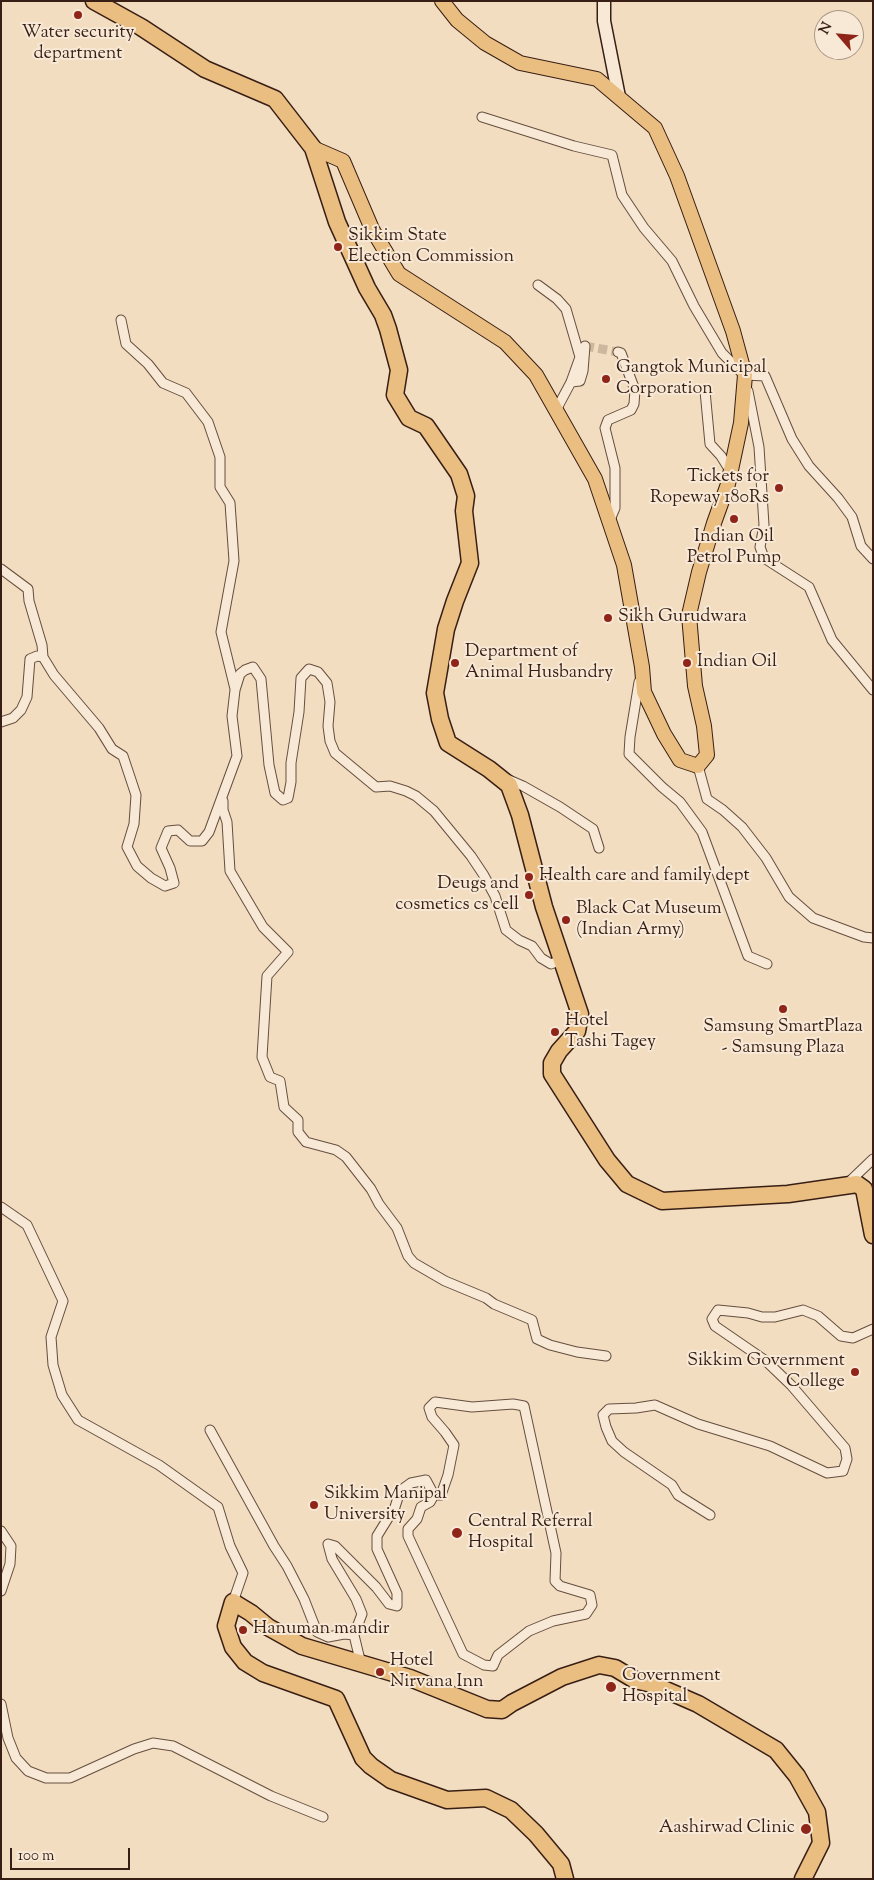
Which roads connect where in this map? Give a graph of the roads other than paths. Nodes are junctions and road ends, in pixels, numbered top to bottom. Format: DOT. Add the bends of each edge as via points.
graph roads {
  1 [pos="94,1"];
  2 [pos="442,1"];
  3 [pos="604,1"];
  4 [pos="620,97"];
  5 [pos="482,117"];
  6 [pos="313,148"];
  7 [pos="538,285"];
  8 [pos="121,320"];
  9 [pos="585,346"];
  10 [pos="618,352"];
  11 [pos="745,375"];
  12 [pos="571,382"];
  13 [pos="704,391"];
  14 [pos="556,410"];
  15 [pos="731,472"];
  16 [pos="609,522"];
  17 [pos="873,559"];
  18 [pos="1,569"];
  19 [pos="43,657"];
  20 [pos="642,667"];
  21 [pos="235,690"];
  22 [pos="873,690"];
  23 [pos="1,722"];
  24 [pos="698,766"];
  25 [pos="495,774"];
  26 [pos="222,795"];
  27 [pos="599,848"];
  28 [pos="873,938"];
  29 [pos="561,960"];
  30 [pos="767,964"];
  31 [pos="873,1159"];
  32 [pos="846,1185"];
  33 [pos="1,1207"];
  34 [pos="873,1235"];
  35 [pos="873,1329"];
  36 [pos="606,1356"];
  37 [pos="210,1430"];
  38 [pos="434,1495"];
  39 [pos="710,1514"];
  40 [pos="1,1531"];
  41 [pos="1,1591"];
  42 [pos="233,1602"];
  43 [pos="354,1635"];
  44 [pos="361,1664"];
  45 [pos="1,1704"];
  46 [pos="323,1817"];
  47 [pos="565,1879"];
  48 [pos="803,1879"];
  1 -- 6 [label="highway" via="141,27 204,69 275,100"];
  2 -- 4 [label="main road" via="457,20 485,43 520,63 597,79"];
  3 -- 4 [label="street" via="604,21"];
  4 -- 11 [label="main road" via="656,128 677,176 730,322"];
  5 -- 11 [label="street" via="612,155 622,195 672,261 722,353"];
  6 -- 14 [label="main road" via="343,160 372,229 399,274 505,342 536,375"];
  6 -- 25 [label="highway" via="337,222 388,329 399,370 395,395 408,418 426,426 459,474 466,496 464,511 470,564 446,629 436,693 448,743"];
  7 -- 12 [label="street" via="566,310 580,357"];
  8 -- 21 [label="street" via="126,344 164,383 186,393 208,422 220,457 220,487 230,503 234,561 221,632"];
  9 -- 12 [label="street" via="580,381"];
  10 -- 16 [label="street" via="635,390 631,410 608,420 605,428 615,468 615,508"];
  11 -- 15 [label="main road" via="741,423"];
  11 -- 17 [label="street" via="765,376 792,439 809,466 852,517 861,546"];
  11 -- 22 [label="street" via="759,447 764,524 760,547 764,558 809,587 832,640"];
  12 -- 14 [label="street"];
  13 -- 15 [label="street" via="710,444"];
  14 -- 16 [label="main road" via="595,478"];
  15 -- 24 [label="main road" via="698,572 689,615 695,686 707,755"];
  16 -- 20 [label="main road" via="624,565"];
  18 -- 19 [label="street" via="28,589"];
  19 -- 23 [label="street" via="30,659 27,698 21,710"];
  19 -- 26 [label="street" via="54,675 100,728 112,749 123,756 136,795 134,824 127,847 137,866 151,878 165,886 174,883 161,848 168,831 178,830 190,841 202,841 210,832"];
  20 -- 24 [label="main road" via="644,692 664,734 680,760"];
  20 -- 30 [label="street" via="629,754 680,802 702,832 748,956"];
  21 -- 26 [label="street" via="232,716 236,756"];
  21 -- 29 [label="street" via="240,674 254,667 261,679 275,793 283,800 288,798 291,782 301,678 309,669 318,672 327,683 330,702 328,726 335,753 376,787 390,786 411,793 434,811 483,874 496,896 506,930 532,946 541,958 551,964"];
  24 -- 28 [label="street" via="707,799 742,827 766,858 789,897 814,918"];
  25 -- 27 [label="street" via="524,786 593,829"];
  25 -- 29 [label="highway" via="508,786 520,814"];
  26 -- 36 [label="street" via="230,871 263,927 288,952 267,976 262,1057 270,1077 280,1081 284,1107 298,1120 298,1132 306,1142 336,1150 346,1157 397,1228 414,1263 445,1282 532,1320 537,1339 577,1352"];
  29 -- 32 [label="highway" via="580,1014 577,1031 552,1063 552,1074 607,1160 627,1184 662,1201 788,1194"];
  31 -- 32 [label="street"];
  32 -- 34 [label="highway" via="857,1184 864,1189"];
  33 -- 42 [label="street" via="27,1225 63,1301 51,1337 52,1365 62,1395 78,1420 159,1465 218,1507 230,1546 243,1573"];
  35 -- 39 [label="street" via="853,1338 841,1336 818,1316 804,1310 775,1317 718,1310 712,1318 715,1326 766,1361 791,1385 844,1448 843,1471 827,1473 770,1446 698,1424 655,1405 609,1409 603,1415 612,1441 672,1485 678,1495"];
  37 -- 43 [label="street" via="288,1566 317,1632 328,1637"];
  38 -- 38 [label="street" via="421,1507 417,1519 408,1529 408,1536 463,1654 493,1666 498,1655 529,1631 553,1621 586,1614 592,1605 590,1595 560,1586 555,1581 556,1553 524,1406 472,1407 435,1402 430,1408 432,1417 454,1445 442,1495"];
  38 -- 43 [label="street" via="426,1480 411,1483 400,1491 396,1507 377,1536 378,1549 397,1593 397,1606 389,1604 335,1546 328,1544 332,1559 362,1614"];
  40 -- 41 [label="street" via="12,1546"];
  42 -- 44 [label="highway" via="268,1628 302,1646"];
  42 -- 47 [label="highway" via="226,1626 233,1647 245,1662 264,1673 336,1699 363,1758 391,1780 447,1800 486,1798 511,1810 561,1864"];
  43 -- 44 [label="street"];
  44 -- 48 [label="highway" via="410,1678 487,1709 502,1710 562,1678 598,1665 615,1668 635,1680 698,1704 776,1750 797,1776 817,1812 821,1843"];
  45 -- 46 [label="street" via="16,1758 28,1771 46,1778 70,1778 153,1743 173,1746 271,1796"];
}
